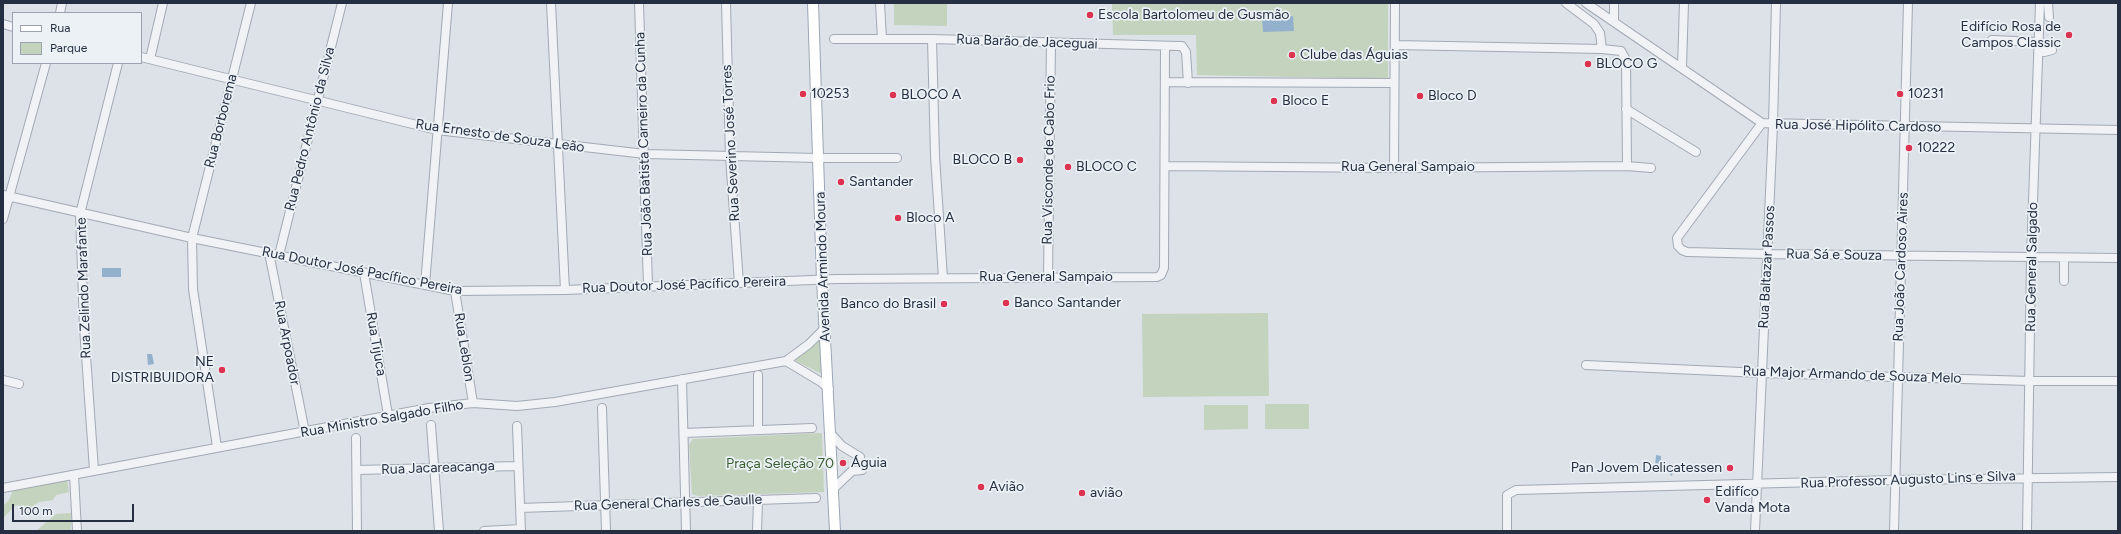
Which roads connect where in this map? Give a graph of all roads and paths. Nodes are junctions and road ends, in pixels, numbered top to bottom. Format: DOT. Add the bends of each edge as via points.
graph roads {
  1 [pos="163,3"];
  2 [pos="251,3"];
  3 [pos="342,3"];
  4 [pos="448,3"];
  5 [pos="551,3"];
  6 [pos="639,3"];
  7 [pos="726,3"];
  8 [pos="812,3"];
  9 [pos="880,3"];
  10 [pos="1395,3"];
  11 [pos="1566,3"];
  12 [pos="1586,3"];
  13 [pos="1614,3"];
  14 [pos="1684,3"];
  15 [pos="1776,3"];
  16 [pos="1908,3"];
  17 [pos="2044,3"];
  18 [pos="2049,17"];
  19 [pos="1614,21"];
  20 [pos="834,39"];
  21 [pos="882,39"];
  22 [pos="932,39"];
  23 [pos="1992,40"];
  24 [pos="1051,42"];
  25 [pos="2038,42"];
  26 [pos="1395,45"];
  27 [pos="1165,46"];
  28 [pos="1602,49"];
  29 [pos="142,57"];
  30 [pos="150,59"];
  31 [pos="46,64"];
  32 [pos="118,64"];
  33 [pos="1682,67"];
  34 [pos="231,78"];
  35 [pos="1165,82"];
  36 [pos="1188,83"];
  37 [pos="1394,83"];
  38 [pos="317,100"];
  39 [pos="1626,109"];
  40 [pos="1762,123"];
  41 [pos="1773,125"];
  42 [pos="1905,127"];
  43 [pos="2035,129"];
  44 [pos="437,130"];
  45 [pos="2118,130"];
  46 [pos="558,145"];
  47 [pos="1696,152"];
  48 [pos="645,154"];
  49 [pos="730,157"];
  50 [pos="819,158"];
  51 [pos="897,158"];
  52 [pos="1165,166"];
  53 [pos="1627,166"];
  54 [pos="1394,168"];
  55 [pos="1651,168"];
  56 [pos="6,196"];
  57 [pos="80,214"];
  58 [pos="3,219"];
  59 [pos="192,238"];
  60 [pos="269,253"];
  61 [pos="1767,254"];
  62 [pos="279,255"];
  63 [pos="1901,256"];
  64 [pos="2032,258"];
  65 [pos="2064,258"];
  66 [pos="2118,258"];
  67 [pos="364,273"];
  68 [pos="943,278"];
  69 [pos="1048,278"];
  70 [pos="822,280"];
  71 [pos="2064,281"];
  72 [pos="739,283"];
  73 [pos="425,285"];
  74 [pos="648,286"];
  75 [pos="455,290"];
  76 [pos="565,290"];
  77 [pos="825,328"];
  78 [pos="786,361"];
  79 [pos="1586,365"];
  80 [pos="1762,373"];
  81 [pos="758,375"];
  82 [pos="1898,376"];
  83 [pos="682,379"];
  84 [pos="3,380"];
  85 [pos="2030,381"];
  86 [pos="2118,381"];
  87 [pos="19,384"];
  88 [pos="829,389"];
  89 [pos="473,403"];
  90 [pos="602,408"];
  91 [pos="388,415"];
  92 [pos="431,425"];
  93 [pos="516,426"];
  94 [pos="812,428"];
  95 [pos="758,430"];
  96 [pos="305,432"];
  97 [pos="684,433"];
  98 [pos="831,434"];
  99 [pos="356,438"];
  100 [pos="217,447"];
  101 [pos="518,466"];
  102 [pos="434,467"];
  103 [pos="94,470"];
  104 [pos="357,470"];
  105 [pos="862,470"];
  106 [pos="852,471"];
  107 [pos="74,475"];
  108 [pos="2029,477"];
  109 [pos="2118,477"];
  110 [pos="1895,480"];
  111 [pos="1756,485"];
  112 [pos="3,488"];
  113 [pos="833,489"];
  114 [pos="816,498"];
  115 [pos="758,500"];
  116 [pos="685,503"];
  117 [pos="606,506"];
  118 [pos="520,508"];
  119 [pos="521,530"];
  120 [pos="77,531"];
  121 [pos="358,531"];
  122 [pos="439,531"];
  123 [pos="484,531"];
  124 [pos="606,531"];
  125 [pos="686,531"];
  126 [pos="757,531"];
  127 [pos="835,531"];
  128 [pos="1507,531"];
  129 [pos="1755,531"];
  130 [pos="1894,531"];
  131 [pos="2027,531"];
  1 -- 30 [label="street"];
  2 -- 34 [label="street, Rua Borborema"];
  3 -- 38 [label="street, Rua Pedro Antônio da Silva"];
  4 -- 44 [label="street"];
  5 -- 46 [label="street"];
  6 -- 48 [label="street, Rua João Batista Carneiro da Cunha"];
  7 -- 49 [label="street, Rua Severino José Torres"];
  8 -- 50 [label="main road, Avenida Armindo Moura"];
  9 -- 21 [label="street"];
  10 -- 26 [label="street"];
  11 -- 28 [label="street" via="1594,24 1600,33"];
  12 -- 19 [label="street, Rua José Hipólito Cardoso"];
  13 -- 19 [label="street"];
  14 -- 33 [label="street"];
  15 -- 41 [label="street, Rua Baltazar Passos"];
  16 -- 42 [label="street, Rua João Cardoso Aires"];
  17 -- 18 [label="street"];
  17 -- 25 [label="street, Rua General Salgado"];
  19 -- 33 [label="street, Rua José Hipólito Cardoso"];
  20 -- 21 [label="street, Rua Barão de Jaceguai"];
  21 -- 22 [label="street, Rua Barão de Jaceguai"];
  22 -- 24 [label="street, Rua Barão de Jaceguai"];
  22 -- 68 [label="street" via="935,156"];
  23 -- 25 [label="street"];
  24 -- 27 [label="street, Rua Barão de Jaceguai"];
  24 -- 69 [label="street, Rua Visconde de Cabo Frio"];
  25 -- 43 [label="street, Rua General Salgado"];
  26 -- 28 [label="street"];
  26 -- 37 [label="street"];
  27 -- 35 [label="street, Rua General Sampaio"];
  27 -- 36 [label="street, Rua Barão de Jaceguai" via="1182,46 1186,52"];
  28 -- 39 [label="street" via="1617,50 1624,55"];
  29 -- 30 [label="street, Rua Ernesto de Souza Leão"];
  30 -- 34 [label="street, Rua Ernesto de Souza Leão"];
  31 -- 56 [label="street"];
  32 -- 57 [label="street, Rua Zelindo Marafante"];
  33 -- 40 [label="street, Rua José Hipólito Cardoso"];
  34 -- 38 [label="street, Rua Ernesto de Souza Leão"];
  34 -- 59 [label="street, Rua Borborema"];
  35 -- 36 [label="street"];
  35 -- 52 [label="street, Rua General Sampaio"];
  36 -- 37 [label="street"];
  37 -- 54 [label="street"];
  38 -- 44 [label="street, Rua Ernesto de Souza Leão"];
  38 -- 62 [label="street, Rua Pedro Antônio da Silva"];
  39 -- 47 [label="street"];
  39 -- 53 [label="street"];
  40 -- 41 [label="street, Rua José Hipólito Cardoso"];
  40 -- 61 [label="street, Rua Sá e Souza" via="1677,238 1677,243 1687,252"];
  41 -- 42 [label="street, Rua José Hipólito Cardoso"];
  41 -- 61 [label="street, Rua Baltazar Passos"];
  42 -- 43 [label="street, Rua José Hipólito Cardoso"];
  42 -- 63 [label="street, Rua João Cardoso Aires" via="1906,181"];
  43 -- 45 [label="street, Rua José Hipólito Cardoso"];
  43 -- 64 [label="street, Rua General Salgado"];
  44 -- 46 [label="street, Rua Ernesto de Souza Leão"];
  44 -- 73 [label="street"];
  46 -- 48 [label="street, Rua Ernesto de Souza Leão"];
  46 -- 76 [label="street"];
  48 -- 49 [label="street, Rua Ernesto de Souza Leão"];
  48 -- 74 [label="street, Rua João Batista Carneiro da Cunha"];
  49 -- 50 [label="street, Rua Ernesto de Souza Leão"];
  49 -- 72 [label="street, Rua Severino José Torres"];
  50 -- 51 [label="street, Rua Ernesto de Souza Leão"];
  50 -- 70 [label="main road, Avenida Armindo Moura"];
  52 -- 54 [label="street, Rua General Sampaio"];
  52 -- 69 [label="street, Rua General Sampaio" via="1164,268 1161,275"];
  53 -- 54 [label="street, Rua General Sampaio"];
  53 -- 55 [label="street, Rua General Sampaio"];
  56 -- 57 [label="street, Rua Doutor José Pacífico Pereira"];
  56 -- 58 [label="street"];
  57 -- 59 [label="street, Rua Doutor José Pacífico Pereira"];
  57 -- 103 [label="street, Rua Zelindo Marafante" via="84,327"];
  59 -- 60 [label="street, Rua Doutor José Pacífico Pereira"];
  59 -- 100 [label="street, Rua Borborema" via="192,289"];
  60 -- 62 [label="street, Rua Doutor José Pacífico Pereira"];
  60 -- 96 [label="street, Rua Arpoador"];
  61 -- 63 [label="street, Rua Sá e Souza"];
  61 -- 80 [label="street, Rua Baltazar Passos"];
  62 -- 67 [label="street, Rua Doutor José Pacífico Pereira"];
  63 -- 64 [label="street, Rua Sá e Souza"];
  63 -- 82 [label="street, Rua João Cardoso Aires"];
  64 -- 65 [label="street, Rua Sá e Souza"];
  64 -- 85 [label="street, Rua General Salgado"];
  65 -- 66 [label="street, Rua Sá e Souza"];
  65 -- 71 [label="street"];
  67 -- 73 [label="street, Rua Doutor José Pacífico Pereira"];
  67 -- 91 [label="street, Rua Tijuca"];
  68 -- 69 [label="street, Rua General Sampaio"];
  68 -- 70 [label="street, Rua General Sampaio"];
  70 -- 72 [label="street, Rua Doutor José Pacífico Pereira"];
  70 -- 77 [label="main road, Avenida Armindo Moura"];
  72 -- 74 [label="street, Rua Doutor José Pacífico Pereira"];
  73 -- 75 [label="street, Rua Doutor José Pacífico Pereira"];
  74 -- 76 [label="street, Rua Doutor José Pacífico Pereira"];
  75 -- 76 [label="street, Rua Doutor José Pacífico Pereira"];
  75 -- 89 [label="street, Rua Leblon"];
  77 -- 78 [label="street, Rua Ministro Salgado Filho"];
  77 -- 88 [label="main road, Avenida Armindo Moura"];
  78 -- 83 [label="street, Rua Ministro Salgado Filho"];
  78 -- 88 [label="street"];
  79 -- 80 [label="street, Rua Major Armando de Souza Melo"];
  80 -- 82 [label="street, Rua Major Armando de Souza Melo"];
  80 -- 111 [label="street, Rua Baltazar Passos"];
  81 -- 95 [label="street"];
  82 -- 85 [label="street, Rua Major Armando de Souza Melo"];
  82 -- 110 [label="street, Rua João Cardoso Aires"];
  83 -- 89 [label="street, Rua Ministro Salgado Filho" via="555,402 517,406"];
  83 -- 97 [label="street"];
  84 -- 87 [label="street"];
  85 -- 86 [label="street, Rua Major Armando de Souza Melo"];
  85 -- 108 [label="street, Rua General Salgado"];
  88 -- 98 [label="main road, Avenida Armindo Moura"];
  89 -- 91 [label="street, Rua Ministro Salgado Filho"];
  90 -- 117 [label="street"];
  91 -- 96 [label="street, Rua Ministro Salgado Filho"];
  92 -- 102 [label="street"];
  93 -- 101 [label="street"];
  94 -- 95 [label="street"];
  95 -- 97 [label="street"];
  96 -- 100 [label="street, Rua Ministro Salgado Filho"];
  97 -- 116 [label="street"];
  98 -- 106 [label="street" via="842,446 857,456"];
  98 -- 113 [label="main road, Avenida Armindo Moura"];
  99 -- 104 [label="street"];
  100 -- 103 [label="street, Rua Ministro Salgado Filho"];
  101 -- 102 [label="street, Rua Jacareacanga"];
  101 -- 118 [label="street"];
  102 -- 104 [label="street, Rua Jacareacanga"];
  102 -- 122 [label="street"];
  103 -- 107 [label="street, Rua Ministro Salgado Filho"];
  104 -- 121 [label="street"];
  105 -- 106 [label="street"];
  106 -- 113 [label="street"];
  107 -- 112 [label="street, Rua Ministro Salgado Filho"];
  107 -- 120 [label="street"];
  108 -- 109 [label="street, Rua Professor Augusto Lins e Silva"];
  108 -- 110 [label="street, Rua Professor Augusto Lins e Silva"];
  108 -- 131 [label="street, Rua General Salgado"];
  110 -- 111 [label="street, Rua Professor Augusto Lins e Silva"];
  110 -- 130 [label="street, Rua João Cardoso Aires"];
  111 -- 128 [label="street, Rua Professor Augusto Lins e Silva" via="1516,490 1507,495"];
  111 -- 129 [label="street, Rua Baltazar Passos"];
  113 -- 127 [label="main road, Avenida Armindo Moura"];
  114 -- 115 [label="street, Rua General Charles de Gaulle"];
  115 -- 116 [label="street, Rua General Charles de Gaulle"];
  115 -- 126 [label="street"];
  116 -- 117 [label="street, Rua General Charles de Gaulle"];
  116 -- 125 [label="street"];
  117 -- 118 [label="street, Rua General Charles de Gaulle"];
  117 -- 124 [label="street"];
  118 -- 119 [label="street"];
  119 -- 123 [label="street"];
}
